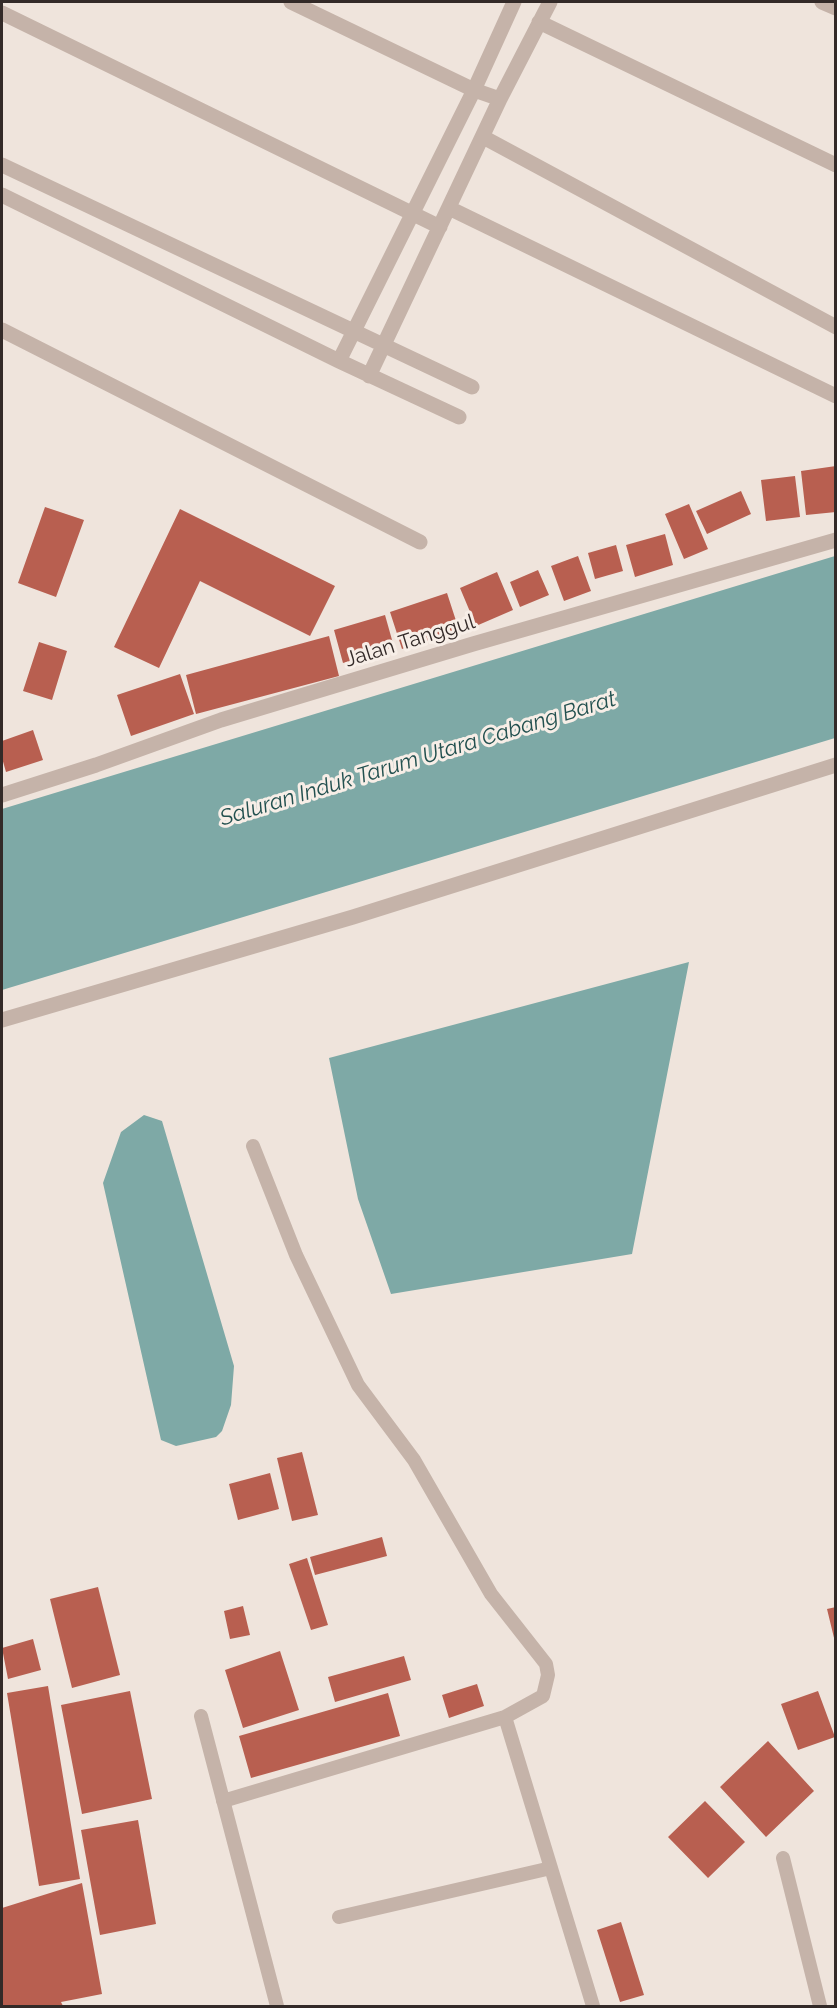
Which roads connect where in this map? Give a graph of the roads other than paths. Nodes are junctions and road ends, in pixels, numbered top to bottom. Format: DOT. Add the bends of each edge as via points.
graph roads {
  1 [pos="291,2"];
  2 [pos="514,2"];
  3 [pos="550,2"];
  4 [pos="822,2"];
  5 [pos="836,8"];
  6 [pos="2,13"];
  7 [pos="539,22"];
  8 [pos="474,90"];
  9 [pos="500,99"];
  10 [pos="483,138"];
  11 [pos="2,165"];
  12 [pos="836,165"];
  13 [pos="2,195"];
  14 [pos="449,208"];
  15 [pos="414,214"];
  16 [pos="440,227"];
  17 [pos="836,327"];
  18 [pos="2,330"];
  19 [pos="354,333"];
  20 [pos="383,347"];
  21 [pos="339,361"];
  22 [pos="369,376"];
  23 [pos="472,387"];
  24 [pos="836,396"];
  25 [pos="459,417"];
  26 [pos="836,540"];
  27 [pos="420,542"];
  28 [pos="836,765"];
  29 [pos="2,795"];
  30 [pos="2,1020"];
  31 [pos="253,1146"];
  32 [pos="201,1716"];
  33 [pos="505,1717"];
  34 [pos="223,1801"];
  35 [pos="783,1858"];
  36 [pos="551,1868"];
  37 [pos="339,1917"];
  38 [pos="277,2007"];
  39 [pos="593,2007"];
  40 [pos="820,2007"];
  1 -- 8 [label="street"];
  2 -- 8 [label="street"];
  3 -- 7 [label="street"];
  4 -- 5 [label="street"];
  6 -- 15 [label="street"];
  7 -- 9 [label="street"];
  7 -- 12 [label="street"];
  8 -- 9 [label="street"];
  8 -- 15 [label="street"];
  9 -- 10 [label="street"];
  10 -- 14 [label="street"];
  10 -- 17 [label="street"];
  11 -- 19 [label="street"];
  13 -- 21 [label="street"];
  14 -- 16 [label="street"];
  14 -- 24 [label="street"];
  15 -- 16 [label="street"];
  15 -- 19 [label="street"];
  16 -- 20 [label="street"];
  18 -- 27 [label="street"];
  19 -- 20 [label="street"];
  19 -- 21 [label="street"];
  20 -- 22 [label="street"];
  20 -- 23 [label="street"];
  21 -- 22 [label="street"];
  22 -- 25 [label="street"];
  26 -- 29 [label="street, Jalan Tanggul" via="221,720"];
  28 -- 30 [label="street" via="353,917"];
  31 -- 33 [label="lane" via="296,1255 358,1385 414,1460 491,1594 546,1664 548,1675 543,1696"];
  32 -- 34 [label="lane"];
  33 -- 34 [label="lane"];
  33 -- 36 [label="lane"];
  34 -- 38 [label="lane"];
  35 -- 40 [label="lane"];
  36 -- 37 [label="lane"];
  36 -- 39 [label="lane"];
}
